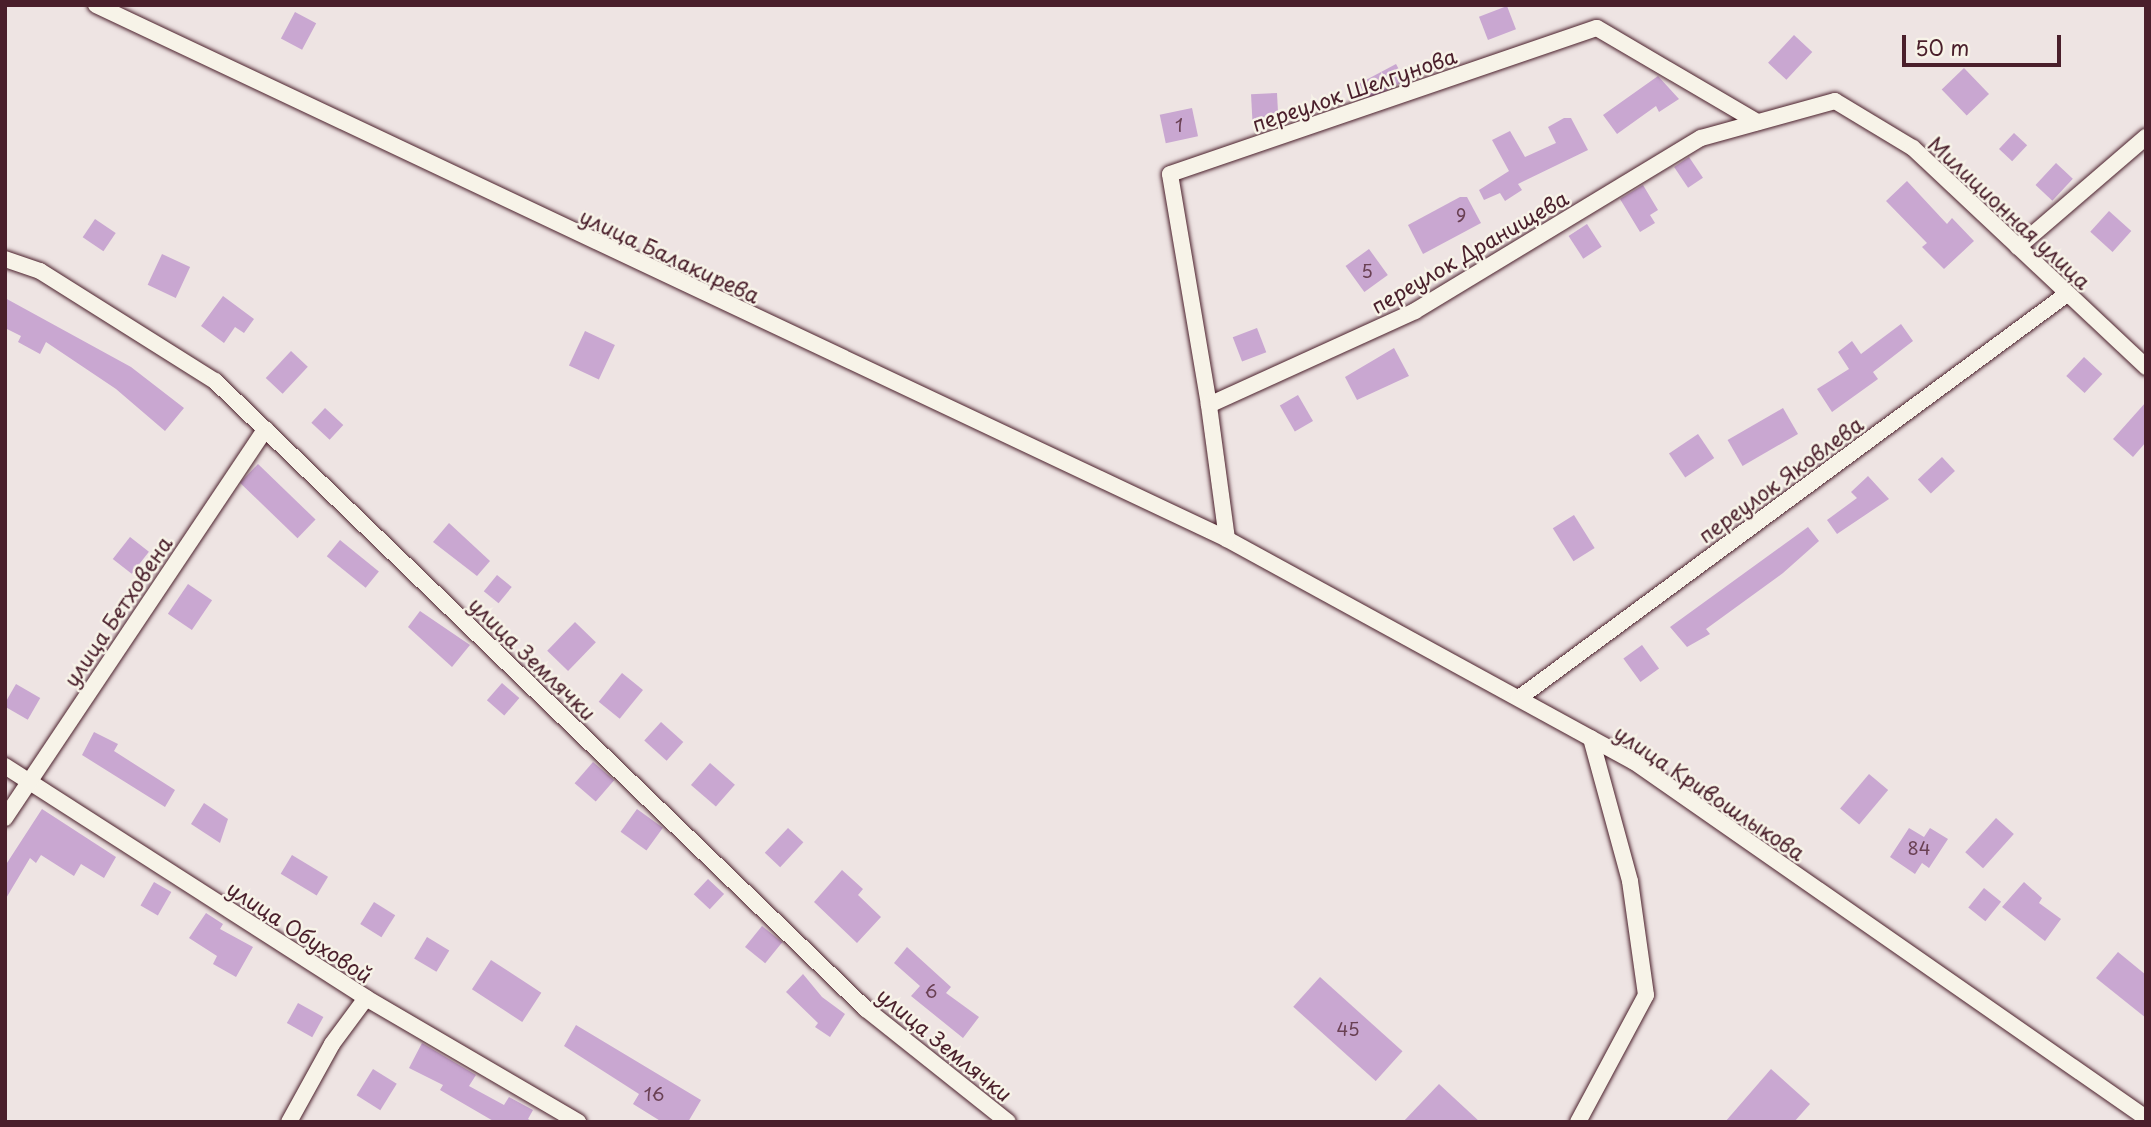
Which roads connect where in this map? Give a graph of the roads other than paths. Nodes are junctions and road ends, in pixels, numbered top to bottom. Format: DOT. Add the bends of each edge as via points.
graph roads {
  1 [pos="96,5"];
  2 [pos="1835,101"];
  3 [pos="1757,122"];
  4 [pos="2146,137"];
  5 [pos="2018,247"];
  6 [pos="5,260"];
  7 [pos="2067,294"];
  8 [pos="2146,368"];
  9 [pos="1209,405"];
  10 [pos="265,429"];
  11 [pos="1227,539"];
  12 [pos="1518,698"];
  13 [pos="1591,738"];
  14 [pos="5,766"];
  15 [pos="27,780"];
  16 [pos="5,818"];
  17 [pos="366,999"];
  18 [pos="2146,1118"];
  19 [pos="289,1122"];
  20 [pos="578,1122"];
  21 [pos="1008,1122"];
  22 [pos="1578,1122"];
  1 -- 11 [label="street, улица Балакирева"];
  2 -- 3 [label="street, переулок Дранищева"];
  2 -- 5 [label="street, Милиционная улица" via="1913,148"];
  3 -- 9 [label="street, переулок Дранищева" via="1701,138 1415,311"];
  3 -- 9 [label="street, переулок Шелгунова" via="1597,28 1170,174"];
  4 -- 5 [label="street"];
  5 -- 7 [label="street, Милиционная улица"];
  6 -- 10 [label="street, улица Землячки" via="40,271 215,381"];
  7 -- 8 [label="street, Милиционная улица"];
  7 -- 12 [label="street, переулок Яковлева"];
  9 -- 11 [label="street"];
  10 -- 15 [label="street, улица Бетховена"];
  10 -- 21 [label="street, улица Землячки" via="866,1009"];
  11 -- 12 [label="street, улица Кривошлыкова"];
  12 -- 13 [label="street, улица Кривошлыкова"];
  13 -- 18 [label="street, улица Кривошлыкова" via="1633,761"];
  13 -- 22 [label="street" via="1630,881 1646,995"];
  14 -- 15 [label="street, улица Обуховой"];
  15 -- 16 [label="street, улица Бетховена"];
  15 -- 17 [label="street, улица Обуховой"];
  17 -- 19 [label="street" via="332,1044"];
  17 -- 20 [label="street, улица Обуховой"];
}
